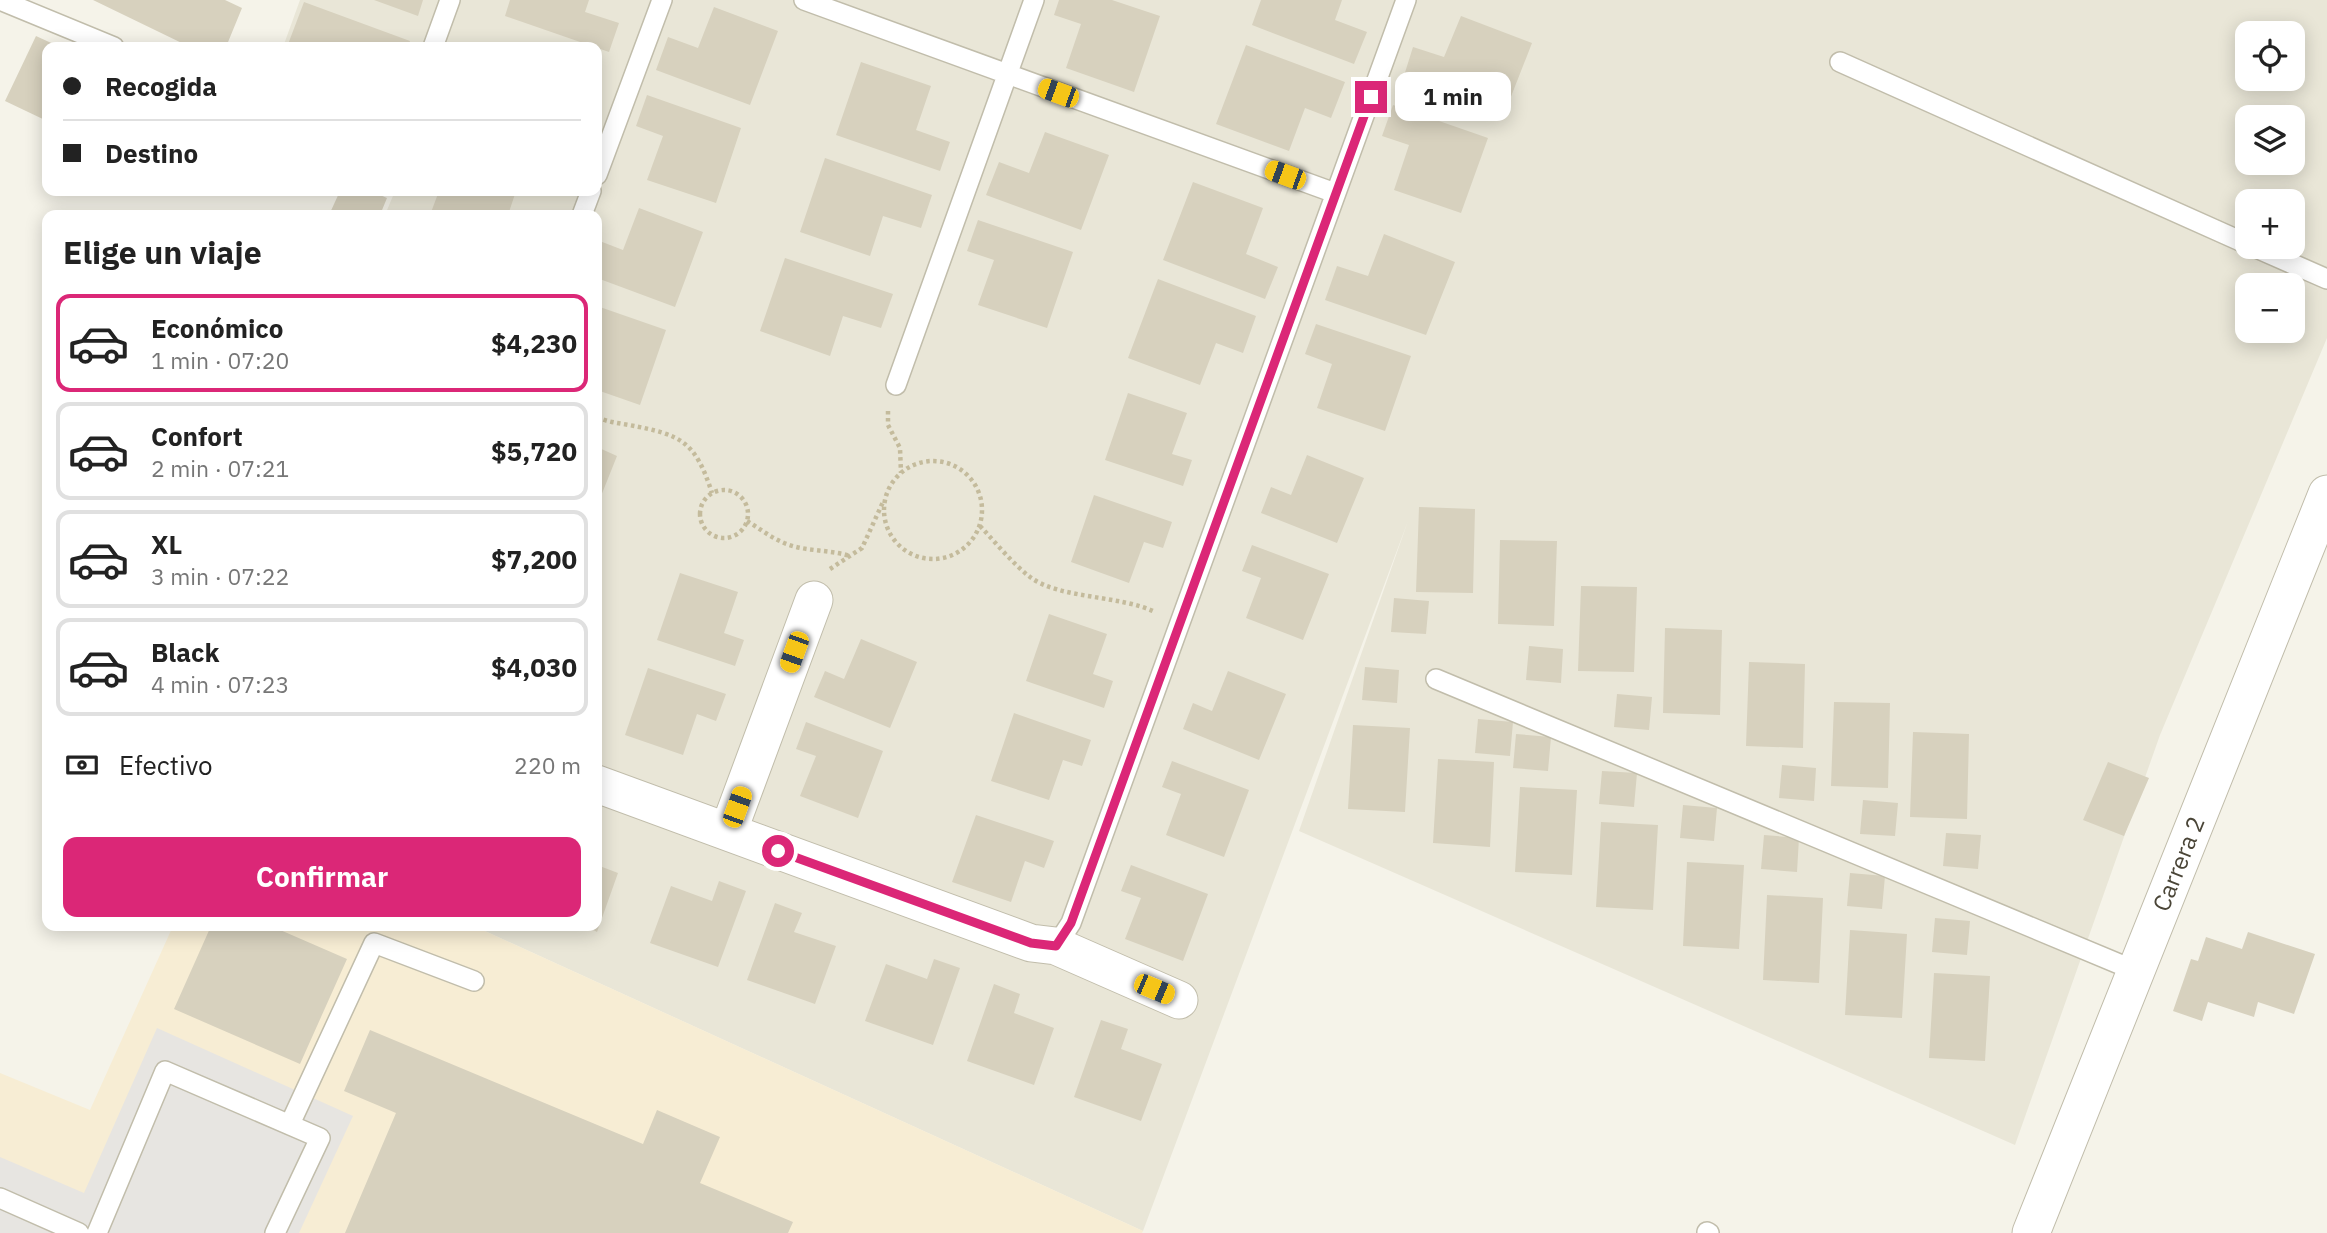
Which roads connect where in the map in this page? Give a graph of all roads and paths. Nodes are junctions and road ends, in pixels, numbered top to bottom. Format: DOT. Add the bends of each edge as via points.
graph roads {
  1 [pos="0,0"];
  2 [pos="450,0"];
  3 [pos="662,0"];
  4 [pos="804,0"];
  5 [pos="1034,0"];
  6 [pos="1406,0"];
  7 [pos="102,42"];
  8 [pos="435,42"];
  9 [pos="1840,62"];
  10 [pos="1007,75"];
  11 [pos="602,162"];
  12 [pos="1335,193"];
  13 [pos="2235,239"];
  14 [pos="2281,259"];
  15 [pos="2327,279"];
  16 [pos="896,385"];
  17 [pos="602,418"];
  18 [pos="901,473"];
  19 [pos="712,493"];
  20 [pos="2327,494"];
  21 [pos="886,498"];
  22 [pos="747,522"];
  23 [pos="980,526"];
  24 [pos="850,556"];
  25 [pos="814,600"];
  26 [pos="1180,623"];
  27 [pos="1436,679"];
  28 [pos="602,787"];
  29 [pos="728,832"];
  30 [pos="1056,946"];
  31 [pos="2136,971"];
  32 [pos="474,981"];
  33 [pos="1179,1000"];
  34 [pos="290,1124"];
  35 [pos="0,1198"];
  36 [pos="79,1233"];
  37 [pos="97,1233"];
  38 [pos="275,1233"];
  39 [pos="2031,1233"];
  1 -- 7 [label="lane"];
  2 -- 8 [label="lane"];
  3 -- 11 [label="lane"];
  4 -- 10 [label="lane"];
  5 -- 10 [label="lane"];
  6 -- 12 [label="lane"];
  9 -- 13 [label="lane"];
  10 -- 12 [label="lane"];
  10 -- 16 [label="lane"];
  12 -- 26 [label="lane"];
  14 -- 15 [label="lane"];
  16 -- 18 [label="path" via="887,408 888,425 900,448"];
  17 -- 19 [label="path" via="686,442 697,455"];
  18 -- 21 [label="path"];
  18 -- 23 [label="path" via="931,461 962,470 980,496"];
  19 -- 22 [label="path" via="723,489 735,493 744,501"];
  19 -- 22 [label="path" via="699,510 704,529 712,536 733,537"];
  20 -- 31 [label="street, Carrera 2"];
  21 -- 23 [label="path" via="887,527 895,541 919,557 934,559 962,550"];
  21 -- 24 [label="path" via="862,548"];
  22 -- 24 [label="path" via="783,543"];
  23 -- 26 [label="path" via="1031,578 1062,590 1147,608"];
  24 -- 25 [label="path" via="824,573"];
  25 -- 29 [label="street"];
  26 -- 30 [label="lane" via="1071,923"];
  27 -- 31 [label="lane"];
  28 -- 29 [label="street"];
  29 -- 30 [label="street" via="1031,943"];
  30 -- 33 [label="street"];
  31 -- 39 [label="street, Carrera 2"];
  32 -- 34 [label="lane" via="374,943"];
  34 -- 37 [label="lane" via="165,1071"];
  34 -- 38 [label="lane" via="320,1138"];
  35 -- 36 [label="lane"];
}
